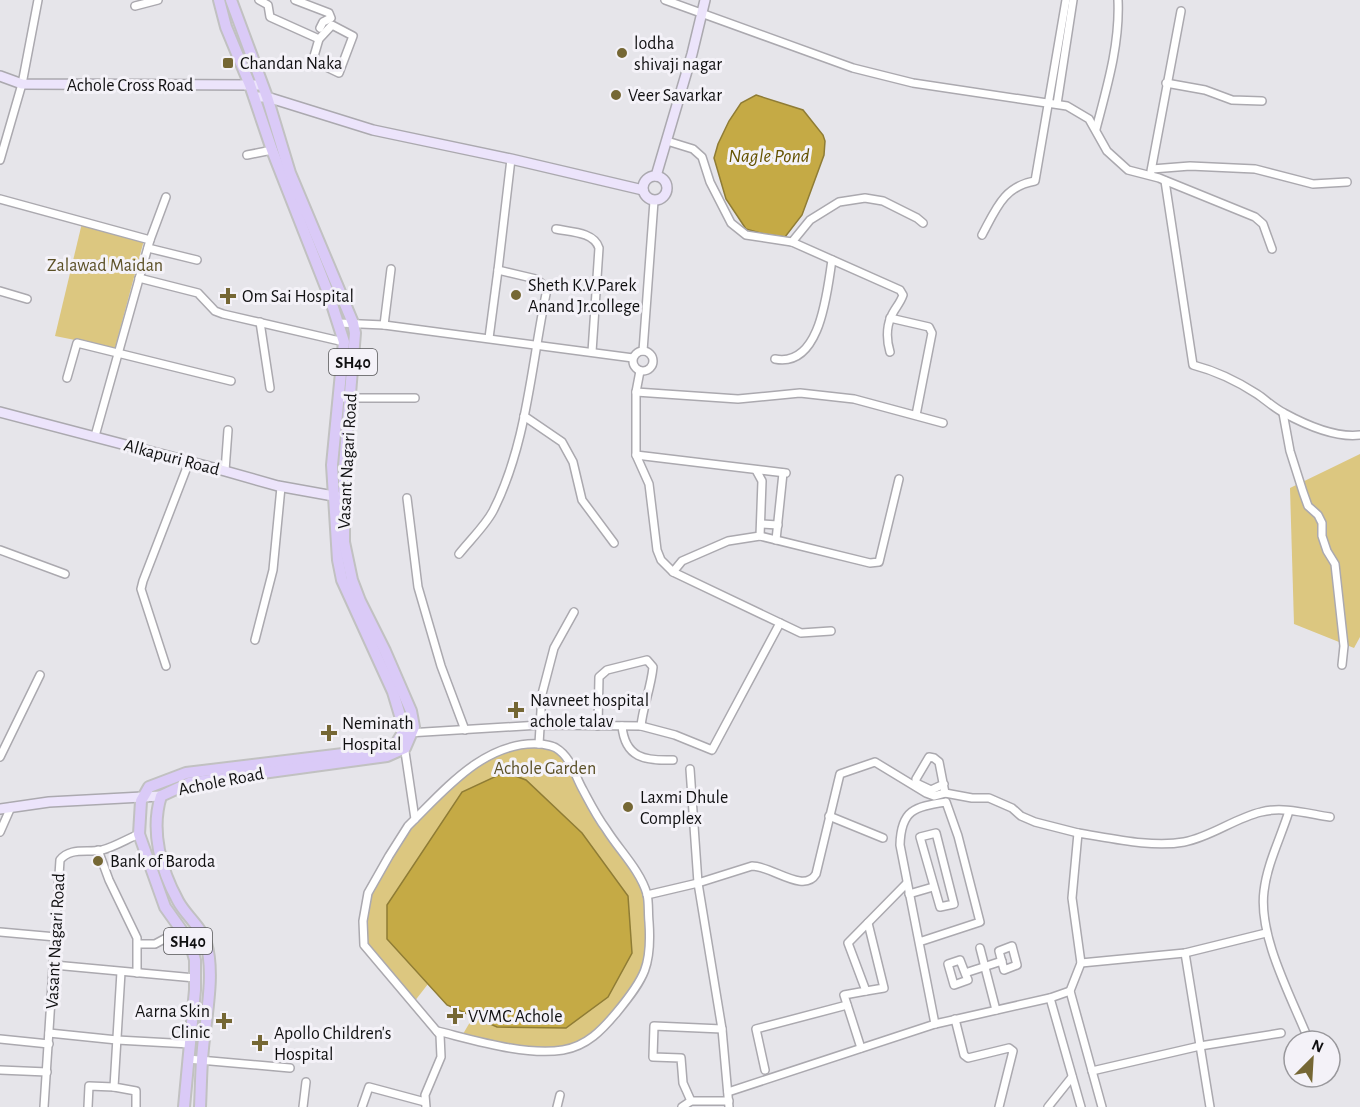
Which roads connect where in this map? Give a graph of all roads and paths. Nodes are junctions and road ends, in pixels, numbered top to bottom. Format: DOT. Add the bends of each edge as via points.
graph roads {
  1 [pos="38,0"];
  2 [pos="158,0"];
  3 [pos="219,0"];
  4 [pos="231,0"];
  5 [pos="259,0"];
  6 [pos="273,0"];
  7 [pos="295,0"];
  8 [pos="665,0"];
  9 [pos="705,0"];
  10 [pos="1066,0"];
  11 [pos="1073,0"];
  12 [pos="1118,0"];
  13 [pos="135,6"];
  14 [pos="270,8"];
  15 [pos="1180,10"];
  16 [pos="702,15"];
  17 [pos="320,28"];
  18 [pos="319,39"];
  19 [pos="0,76"];
  20 [pos="1166,83"];
  21 [pos="22,84"];
  22 [pos="250,85"];
  23 [pos="262,85"];
  24 [pos="254,97"];
  25 [pos="267,97"];
  26 [pos="1262,100"];
  27 [pos="1054,103"];
  28 [pos="1096,129"];
  29 [pos="668,141"];
  30 [pos="272,150"];
  31 [pos="247,155"];
  32 [pos="511,159"];
  33 [pos="0,160"];
  34 [pos="1151,173"];
  35 [pos="656,176"];
  36 [pos="1165,181"];
  37 [pos="1347,182"];
  38 [pos="643,190"];
  39 [pos="166,197"];
  40 [pos="0,199"];
  41 [pos="654,201"];
  42 [pos="923,224"];
  43 [pos="556,230"];
  44 [pos="982,235"];
  45 [pos="150,240"];
  46 [pos="792,243"];
  47 [pos="147,249"];
  48 [pos="1272,249"];
  49 [pos="197,260"];
  50 [pos="832,260"];
  51 [pos="392,269"];
  52 [pos="498,270"];
  53 [pos="139,278"];
  54 [pos="0,291"];
  55 [pos="27,299"];
  56 [pos="890,318"];
  57 [pos="260,322"];
  58 [pos="338,322"];
  59 [pos="353,323"];
  60 [pos="384,325"];
  61 [pos="489,338"];
  62 [pos="344,342"];
  63 [pos="535,345"];
  64 [pos="643,351"];
  65 [pos="117,352"];
  66 [pos="592,352"];
  67 [pos="890,352"];
  68 [pos="633,358"];
  69 [pos="774,359"];
  70 [pos="640,371"];
  71 [pos="68,378"];
  72 [pos="231,381"];
  73 [pos="270,388"];
  74 [pos="636,392"];
  75 [pos="338,398"];
  76 [pos="350,398"];
  77 [pos="415,398"];
  78 [pos="0,412"];
  79 [pos="1283,413"];
  80 [pos="524,416"];
  81 [pos="916,416"];
  82 [pos="943,423"];
  83 [pos="228,430"];
  84 [pos="1360,435"];
  85 [pos="95,436"];
  86 [pos="636,455"];
  87 [pos="189,462"];
  88 [pos="756,470"];
  89 [pos="225,471"];
  90 [pos="899,479"];
  91 [pos="281,487"];
  92 [pos="339,497"];
  93 [pos="406,498"];
  94 [pos="761,524"];
  95 [pos="778,525"];
  96 [pos="760,536"];
  97 [pos="776,540"];
  98 [pos="614,543"];
  99 [pos="0,549"];
  100 [pos="459,554"];
  101 [pos="673,572"];
  102 [pos="65,574"];
  103 [pos="574,612"];
  104 [pos="780,623"];
  105 [pos="831,631"];
  106 [pos="255,640"];
  107 [pos="1342,665"];
  108 [pos="166,666"];
  109 [pos="40,675"];
  110 [pos="540,725"];
  111 [pos="598,726"];
  112 [pos="622,726"];
  113 [pos="641,726"];
  114 [pos="465,730"];
  115 [pos="407,733"];
  116 [pos="539,744"];
  117 [pos="405,748"];
  118 [pos="0,757"];
  119 [pos="673,760"];
  120 [pos="690,769"];
  121 [pos="944,784"];
  122 [pos="945,793"];
  123 [pos="161,796"];
  124 [pos="142,797"];
  125 [pos="11,807"];
  126 [pos="0,809"];
  127 [pos="1289,811"];
  128 [pos="829,816"];
  129 [pos="1330,817"];
  130 [pos="415,819"];
  131 [pos="0,832"];
  132 [pos="1078,833"];
  133 [pos="139,834"];
  134 [pos="883,838"];
  135 [pos="98,850"];
  136 [pos="907,883"];
  137 [pos="698,884"];
  138 [pos="933,887"];
  139 [pos="909,894"];
  140 [pos="647,895"];
  141 [pos="868,923"];
  142 [pos="181,930"];
  143 [pos="0,932"];
  144 [pos="1266,933"];
  145 [pos="56,937"];
  146 [pos="919,942"];
  147 [pos="138,944"];
  148 [pos="980,948"];
  149 [pos="1185,953"];
  150 [pos="1002,961"];
  151 [pos="1081,963"];
  152 [pos="54,965"];
  153 [pos="985,967"];
  154 [pos="121,972"];
  155 [pos="137,973"];
  156 [pos="965,973"];
  157 [pos="195,978"];
  158 [pos="866,990"];
  159 [pos="1070,991"];
  160 [pos="1050,998"];
  161 [pos="847,1005"];
  162 [pos="996,1010"];
  163 [pos="955,1019"];
  164 [pos="935,1024"];
  165 [pos="722,1029"];
  166 [pos="1304,1029"];
  167 [pos="438,1031"];
  168 [pos="50,1033"];
  169 [pos="1281,1033"];
  170 [pos="0,1039"];
  171 [pos="117,1040"];
  172 [pos="49,1044"];
  173 [pos="190,1044"];
  174 [pos="1200,1046"];
  175 [pos="861,1048"];
  176 [pos="188,1059"];
  177 [pos="202,1061"];
  178 [pos="290,1068"];
  179 [pos="0,1070"];
  180 [pos="765,1070"];
  181 [pos="1092,1071"];
  182 [pos="47,1072"];
  183 [pos="1072,1077"];
  184 [pos="306,1082"];
  185 [pos="114,1087"];
  186 [pos="728,1092"];
  187 [pos="560,1095"];
  188 [pos="691,1101"];
  189 [pos="426,1104"];
  190 [pos="729,1104"];
  191 [pos="44,1107"];
  192 [pos="88,1107"];
  193 [pos="136,1107"];
  194 [pos="184,1107"];
  195 [pos="200,1107"];
  196 [pos="303,1107"];
  197 [pos="362,1107"];
  198 [pos="557,1107"];
  199 [pos="682,1107"];
  200 [pos="999,1107"];
  201 [pos="1048,1107"];
  202 [pos="1081,1107"];
  203 [pos="1102,1107"];
  204 [pos="1210,1107"];
  1 -- 21 [label="street"];
  2 -- 13 [label="street"];
  3 -- 22 [label="main road, Vasant Nagari Road / SH40"];
  4 -- 23 [label="main road, Vasant Nagari Road / SH40"];
  5 -- 14 [label="street"];
  6 -- 14 [label="street"];
  7 -- 17 [label="street" via="329,13 331,18"];
  8 -- 16 [label="street"];
  9 -- 16 [label="street"];
  10 -- 27 [label="street"];
  11 -- 27 [label="street"];
  12 -- 28 [label="street" via="1119,26 1110,79"];
  14 -- 18 [label="street" via="270,17"];
  15 -- 20 [label="street"];
  16 -- 27 [label="street" via="853,69 913,83"];
  16 -- 29 [label="street"];
  18 -- 18 [label="street" via="312,63 339,73 352,34 332,25"];
  19 -- 21 [label="street, Achole Cross Road"];
  20 -- 26 [label="street" via="1232,100"];
  20 -- 34 [label="street"];
  21 -- 22 [label="street, Achole Cross Road"];
  21 -- 33 [label="street"];
  22 -- 23 [label="street, Achole Cross Road"];
  22 -- 24 [label="main road, Vasant Nagari Road / SH40"];
  23 -- 25 [label="main road, Vasant Nagari Road / SH40"];
  24 -- 25 [label="street"];
  24 -- 30 [label="main road, Vasant Nagari Road / SH40"];
  25 -- 32 [label="street" via="373,130"];
  25 -- 59 [label="main road, Vasant Nagari Road / SH40" via="290,173"];
  27 -- 28 [label="street" via="1078,112"];
  27 -- 44 [label="street" via="1035,180 1015,187 1003,198"];
  28 -- 34 [label="street" via="1118,163 1128,170"];
  29 -- 35 [label="street"];
  29 -- 46 [label="street" via="693,149 702,157 731,223 746,235"];
  30 -- 31 [label="street"];
  30 -- 58 [label="main road, Vasant Nagari Road / SH40"];
  32 -- 38 [label="street"];
  32 -- 52 [label="street"];
  34 -- 36 [label="street"];
  34 -- 37 [label="street" via="1190,166 1255,169 1313,184"];
  35 -- 38 [label="street" via="648,178"];
  35 -- 41 [label="street" via="663,179 667,189 662,199"];
  36 -- 48 [label="street" via="1255,217 1263,224"];
  36 -- 79 [label="street" via="1193,366 1214,370"];
  38 -- 41 [label="street"];
  39 -- 45 [label="street"];
  40 -- 45 [label="street"];
  41 -- 64 [label="street"];
  42 -- 46 [label="street" via="883,201 865,198 839,202 829,208 810,220"];
  43 -- 66 [label="street" via="597,241"];
  45 -- 47 [label="street"];
  46 -- 50 [label="street"];
  47 -- 49 [label="street"];
  47 -- 53 [label="street"];
  50 -- 56 [label="street" via="900,290 901,303"];
  50 -- 69 [label="street" via="822,314 813,337 798,357"];
  51 -- 60 [label="street"];
  52 -- 61 [label="street"];
  52 -- 63 [label="street" via="536,279 546,288"];
  53 -- 57 [label="street" via="198,293 215,311"];
  53 -- 65 [label="street"];
  54 -- 55 [label="street"];
  56 -- 67 [label="street" via="886,341"];
  56 -- 81 [label="street" via="929,327 932,333"];
  57 -- 62 [label="street"];
  57 -- 73 [label="street"];
  58 -- 59 [label="street"];
  58 -- 62 [label="main road, Vasant Nagari Road / SH40"];
  59 -- 60 [label="street"];
  59 -- 76 [label="main road, Vasant Nagari Road / SH40"];
  60 -- 61 [label="street"];
  61 -- 63 [label="street"];
  62 -- 75 [label="main road, Vasant Nagari Road / SH40"];
  63 -- 66 [label="street"];
  63 -- 80 [label="street"];
  64 -- 68 [label="street"];
  64 -- 70 [label="street" via="651,356 652,363 650,368"];
  65 -- 71 [label="street" via="77,343"];
  65 -- 72 [label="street"];
  65 -- 85 [label="street"];
  66 -- 68 [label="street"];
  68 -- 70 [label="street"];
  70 -- 74 [label="street"];
  74 -- 81 [label="street" via="738,399 800,393 854,399"];
  74 -- 86 [label="street"];
  75 -- 76 [label="street"];
  75 -- 92 [label="main road, Vasant Nagari Road / SH40" via="333,465"];
  76 -- 77 [label="street"];
  76 -- 92 [label="main road, Vasant Nagari Road / SH40"];
  78 -- 85 [label="street, Alkapuri Road"];
  79 -- 84 [label="street" via="1347,437"];
  79 -- 107 [label="street" via="1303,492 1308,506 1322,523 1322,536 1335,564 1344,646"];
  80 -- 98 [label="street" via="562,442 573,462 582,500"];
  80 -- 100 [label="street" via="511,469 492,513"];
  81 -- 82 [label="street"];
  83 -- 89 [label="street"];
  85 -- 87 [label="street, Alkapuri Road"];
  86 -- 88 [label="street"];
  86 -- 101 [label="street" via="649,484 657,550 661,561"];
  87 -- 89 [label="street, Alkapuri Road"];
  87 -- 108 [label="street" via="141,589"];
  88 -- 94 [label="street" via="762,481"];
  88 -- 95 [label="street" via="785,473"];
  89 -- 91 [label="street, Alkapuri Road"];
  90 -- 97 [label="street" via="879,562"];
  91 -- 92 [label="street, Alkapuri Road"];
  91 -- 106 [label="street" via="273,570"];
  92 -- 115 [label="main road, Vasant Nagari Road / SH40" via="338,560 342,580 393,692"];
  93 -- 114 [label="street" via="418,587"];
  94 -- 95 [label="street"];
  94 -- 96 [label="street"];
  95 -- 97 [label="street"];
  96 -- 97 [label="street"];
  96 -- 101 [label="street" via="728,541 682,561"];
  99 -- 102 [label="street"];
  101 -- 104 [label="street"];
  103 -- 110 [label="street" via="554,648 542,694"];
  104 -- 105 [label="street" via="801,633"];
  104 -- 113 [label="street" via="712,750"];
  109 -- 118 [label="street"];
  110 -- 111 [label="street"];
  110 -- 114 [label="street"];
  110 -- 116 [label="street"];
  111 -- 112 [label="street"];
  111 -- 113 [label="street" via="599,677 607,670 647,660 653,668 652,682"];
  112 -- 113 [label="street"];
  112 -- 119 [label="street" via="630,750 648,761"];
  114 -- 115 [label="street"];
  115 -- 117 [label="main road"];
  115 -- 124 [label="main road, Achole Road" via="396,744 384,748 186,773 149,787"];
  116 -- 130 [label="street" via="508,747 480,760"];
  116 -- 140 [label="street" via="556,747 572,765 605,829"];
  117 -- 123 [label="main road, Achole Road" via="387,756 189,783"];
  117 -- 130 [label="street"];
  120 -- 137 [label="street"];
  121 -- 121 [label="street" via="939,762 929,758 916,783 932,790"];
  121 -- 122 [label="street"];
  122 -- 128 [label="street" via="926,794 875,762 840,774"];
  122 -- 132 [label="street" via="989,798 1035,822"];
  123 -- 124 [label="street, Achole Road"];
  123 -- 177 [label="main road, SH40" via="156,819 162,863 179,903 199,928 209,960"];
  124 -- 125 [label="street, Achole Road"];
  124 -- 133 [label="main road, SH40"];
  125 -- 126 [label="street, Achole Road"];
  125 -- 131 [label="street"];
  127 -- 129 [label="street"];
  127 -- 132 [label="street" via="1260,812 1183,842 1138,843"];
  127 -- 144 [label="street" via="1265,881"];
  128 -- 134 [label="street"];
  128 -- 137 [label="street" via="812,880 800,882 752,866"];
  130 -- 167 [label="street" via="368,894 364,945"];
  132 -- 151 [label="street" via="1072,898"];
  133 -- 135 [label="street, Vasant Nagari Road"];
  133 -- 142 [label="main road, SH40" via="165,907"];
  135 -- 145 [label="street, Vasant Nagari Road" via="72,852 60,860"];
  135 -- 147 [label="street"];
  136 -- 139 [label="street"];
  136 -- 141 [label="street"];
  136 -- 146 [label="street" via="900,845 904,820 918,807 946,802 980,922"];
  137 -- 140 [label="street"];
  137 -- 165 [label="street"];
  138 -- 138 [label="street" via="920,837 936,833 954,904 940,907"];
  138 -- 139 [label="street"];
  139 -- 146 [label="street"];
  140 -- 167 [label="street" via="651,945 648,963 640,982 599,1034 563,1050 539,1051"];
  141 -- 158 [label="street" via="848,943"];
  141 -- 158 [label="street" via="884,988"];
  142 -- 147 [label="street" via="155,944"];
  142 -- 157 [label="main road, SH40" via="192,949"];
  143 -- 145 [label="street"];
  144 -- 149 [label="street"];
  144 -- 166 [label="street"];
  145 -- 152 [label="street, Vasant Nagari Road"];
  146 -- 164 [label="street"];
  147 -- 155 [label="street"];
  148 -- 153 [label="street"];
  149 -- 151 [label="street"];
  149 -- 174 [label="street"];
  150 -- 153 [label="street"];
  151 -- 159 [label="street"];
  152 -- 154 [label="street"];
  152 -- 168 [label="street, Vasant Nagari Road"];
  153 -- 156 [label="street"];
  153 -- 162 [label="street"];
  154 -- 155 [label="street"];
  154 -- 171 [label="street"];
  155 -- 157 [label="street"];
  157 -- 173 [label="main road, SH40"];
  158 -- 161 [label="street" via="844,995"];
  159 -- 160 [label="street"];
  159 -- 181 [label="street"];
  160 -- 162 [label="street"];
  160 -- 183 [label="street"];
  161 -- 175 [label="street"];
  161 -- 180 [label="street" via="756,1029"];
  162 -- 163 [label="street"];
  163 -- 164 [label="street"];
  163 -- 200 [label="street" via="968,1058 1008,1048 1013,1051"];
  164 -- 175 [label="street"];
  165 -- 186 [label="street"];
  165 -- 188 [label="street" via="654,1026 653,1057 681,1058 683,1083"];
  167 -- 189 [label="street" via="441,1057 425,1095"];
  168 -- 171 [label="street"];
  168 -- 172 [label="street, Vasant Nagari Road"];
  169 -- 174 [label="street"];
  170 -- 172 [label="street"];
  171 -- 173 [label="street"];
  171 -- 185 [label="street"];
  172 -- 182 [label="street, Vasant Nagari Road"];
  173 -- 176 [label="main road, SH40"];
  174 -- 181 [label="street"];
  174 -- 204 [label="street"];
  175 -- 186 [label="street"];
  176 -- 177 [label="street"];
  176 -- 194 [label="main road, SH40"];
  177 -- 178 [label="street"];
  177 -- 195 [label="main road, SH40"];
  179 -- 182 [label="street"];
  181 -- 203 [label="street"];
  182 -- 191 [label="street, Vasant Nagari Road"];
  183 -- 201 [label="street"];
  183 -- 202 [label="street"];
  184 -- 196 [label="street"];
  185 -- 192 [label="street" via="89,1086"];
  185 -- 193 [label="street" via="136,1091"];
  186 -- 190 [label="street"];
  187 -- 198 [label="street"];
  188 -- 190 [label="street"];
  188 -- 199 [label="street"];
  189 -- 197 [label="street" via="369,1087"];
}
